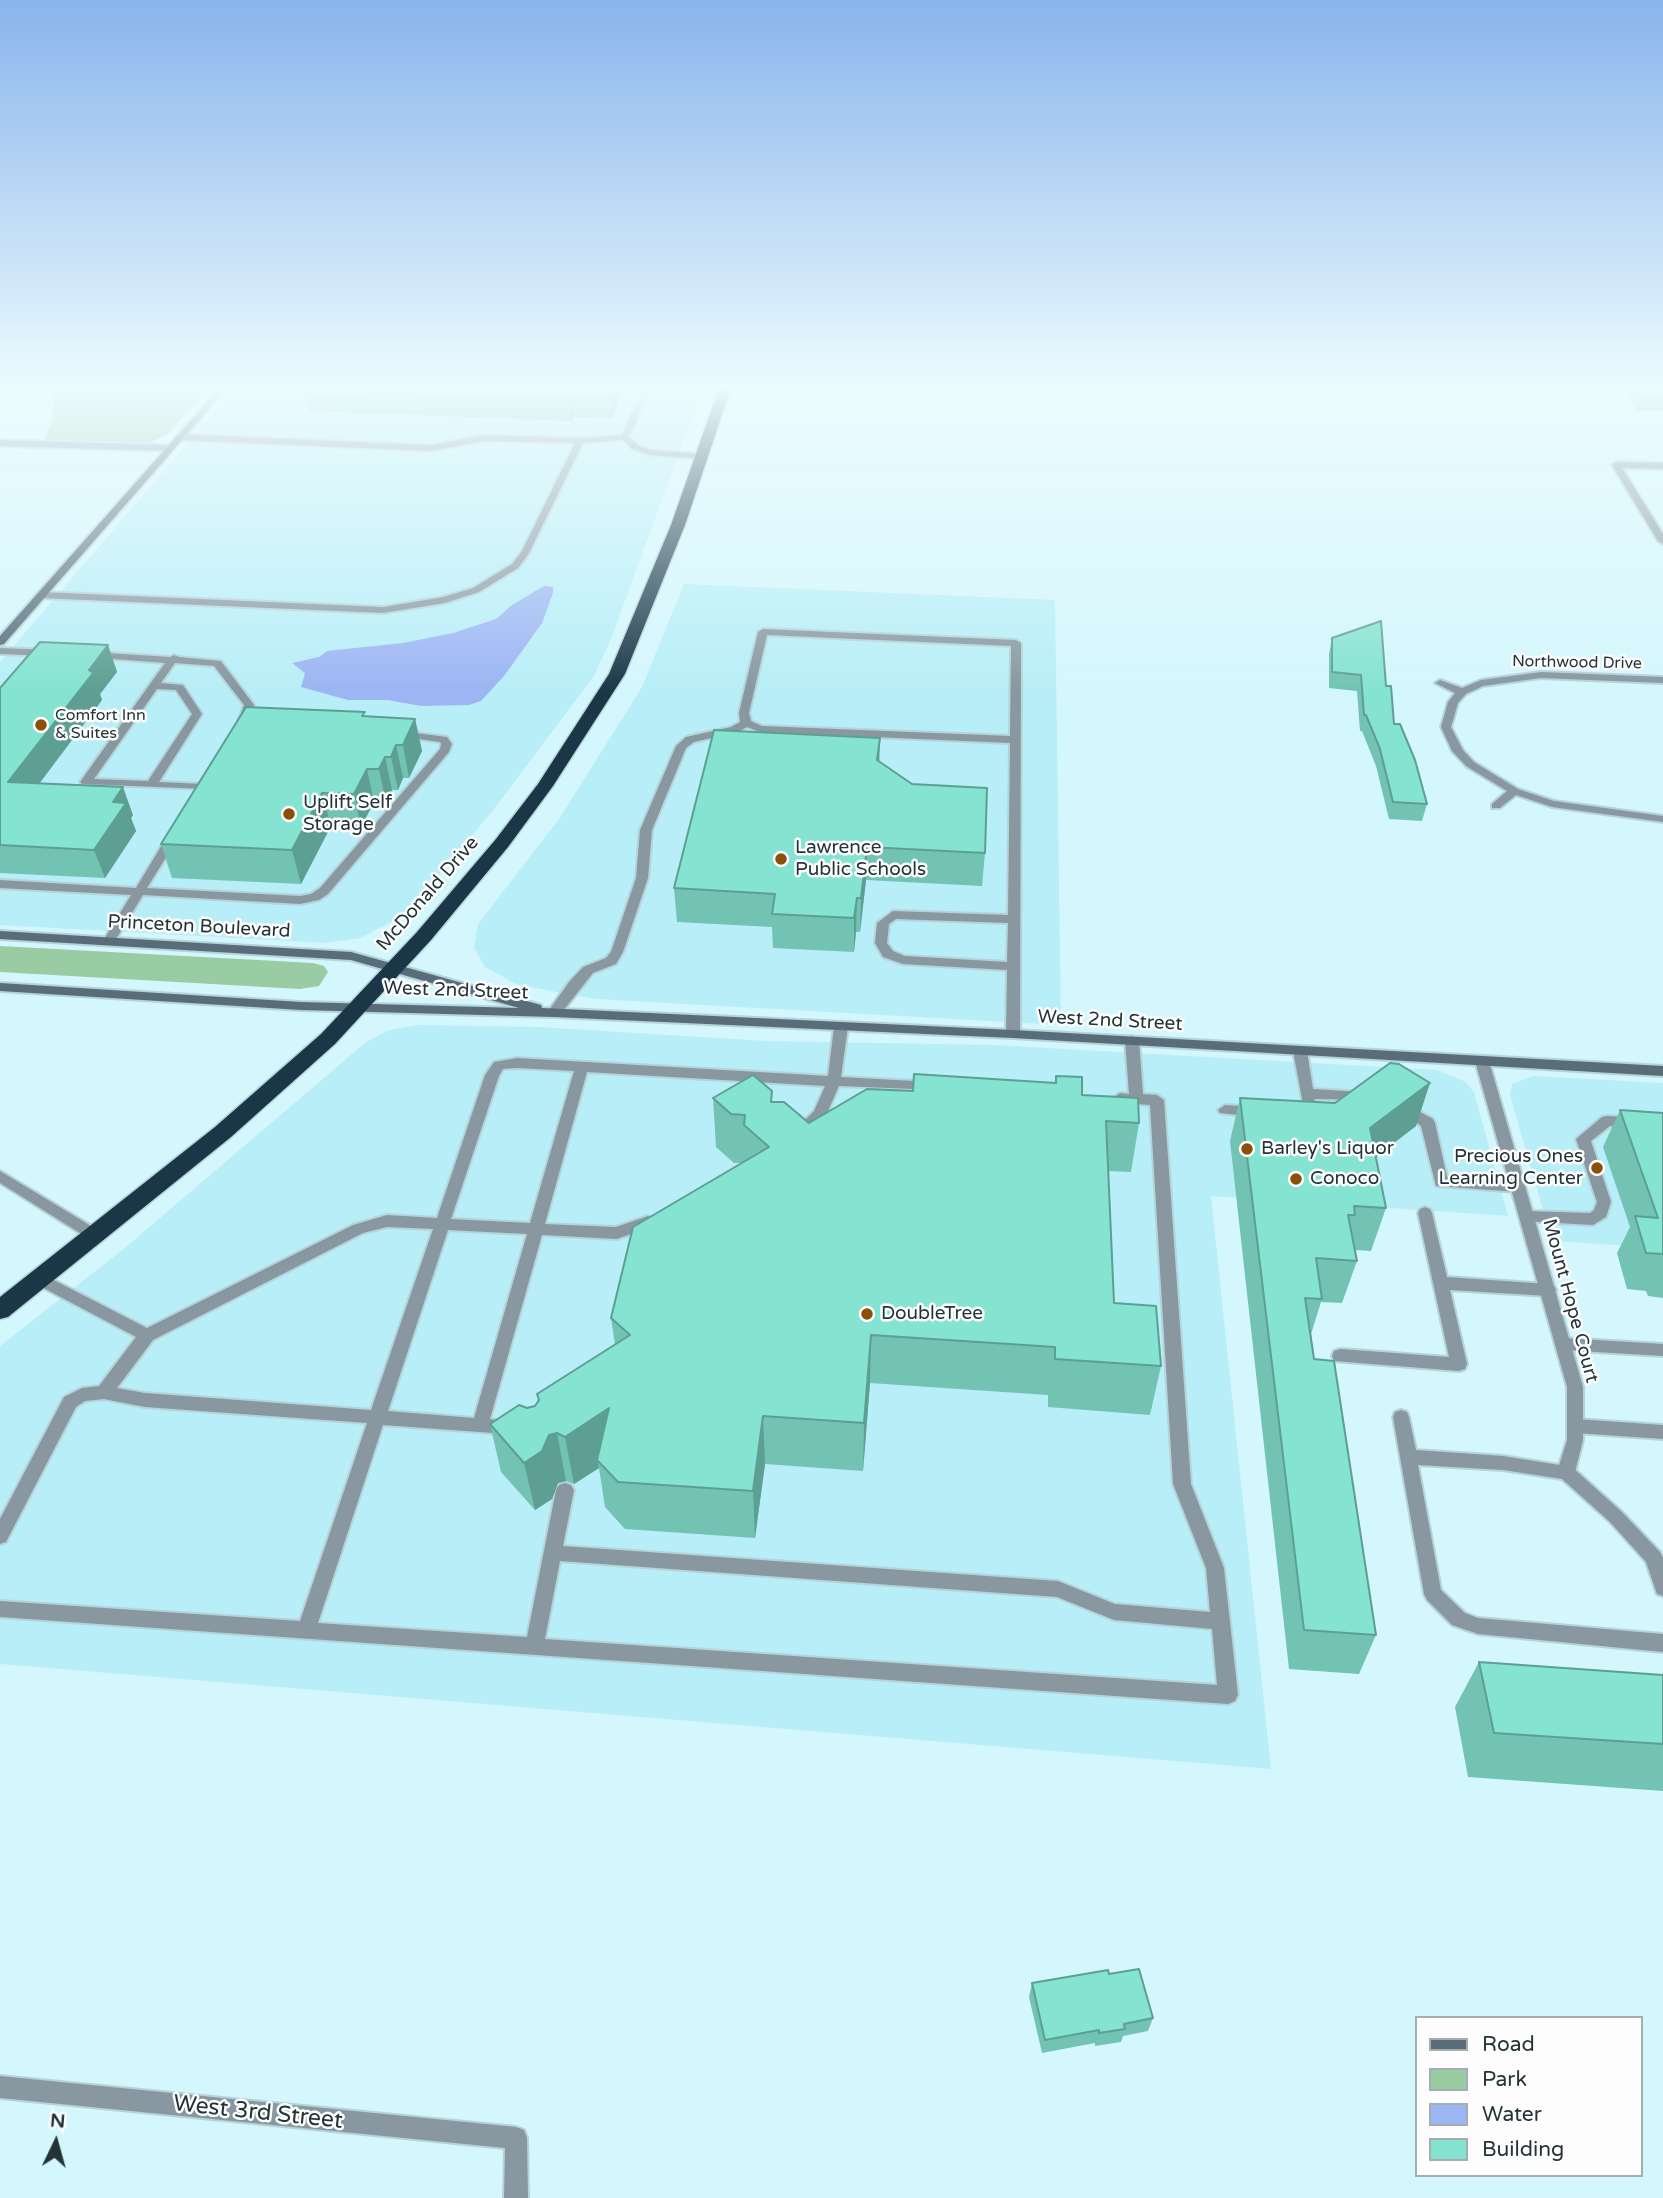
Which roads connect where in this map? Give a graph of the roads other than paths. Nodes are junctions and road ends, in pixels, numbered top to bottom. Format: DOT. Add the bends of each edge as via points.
graph roads {
  1 [pos="135,488"];
  2 [pos="557,488"];
  3 [pos="690,488"];
  4 [pos="1631,488"];
  5 [pos="1662,536"];
  6 [pos="41,595"];
  7 [pos="0,642"];
  8 [pos="0,650"];
  9 [pos="69,653"];
  10 [pos="82,654"];
  11 [pos="174,658"];
  12 [pos="1663,680"];
  13 [pos="1440,683"];
  14 [pos="154,686"];
  15 [pos="1462,692"];
  16 [pos="746,723"];
  17 [pos="255,726"];
  18 [pos="391,733"];
  19 [pos="1015,740"];
  20 [pos="151,785"];
  21 [pos="1514,791"];
  22 [pos="196,799"];
  23 [pos="1496,806"];
  24 [pos="1663,819"];
  25 [pos="182,822"];
  26 [pos="0,884"];
  27 [pos="140,891"];
  28 [pos="1014,919"];
  29 [pos="0,935"];
  30 [pos="109,941"];
  31 [pos="1013,966"];
  32 [pos="395,967"];
  33 [pos="0,987"];
  34 [pos="357,1008"];
  35 [pos="554,1013"];
  36 [pos="841,1027"];
  37 [pos="1013,1034"];
  38 [pos="1132,1041"];
  39 [pos="1300,1051"];
  40 [pos="1482,1061"];
  41 [pos="582,1066"];
  42 [pos="1663,1071"];
  43 [pos="834,1081"];
  44 [pos="944,1087"];
  45 [pos="1307,1094"];
  46 [pos="1108,1097"];
  47 [pos="1136,1099"];
  48 [pos="1225,1110"];
  49 [pos="1274,1113"];
  50 [pos="1298,1115"];
  51 [pos="1663,1124"];
  52 [pos="786,1143"];
  53 [pos="0,1176"];
  54 [pos="1518,1187"];
  55 [pos="1425,1213"];
  56 [pos="662,1214"];
  57 [pos="1527,1217"];
  58 [pos="443,1222"];
  59 [pos="536,1228"];
  60 [pos="96,1236"];
  61 [pos="41,1280"];
  62 [pos="1440,1283"];
  63 [pos="1548,1290"];
  64 [pos="0,1310"];
  65 [pos="148,1335"];
  66 [pos="1563,1344"];
  67 [pos="1663,1350"];
  68 [pos="1340,1356"];
  69 [pos="104,1392"];
  70 [pos="378,1417"];
  71 [pos="1401,1417"];
  72 [pos="480,1425"];
  73 [pos="1576,1426"];
  74 [pos="1663,1432"];
  75 [pos="525,1436"];
  76 [pos="1409,1457"];
  77 [pos="1566,1472"];
  78 [pos="565,1490"];
  79 [pos="0,1536"];
  80 [pos="554,1553"];
  81 [pos="1663,1588"];
  82 [pos="0,1609"];
  83 [pos="1221,1621"];
  84 [pos="306,1630"];
  85 [pos="1663,1643"];
  86 [pos="534,1647"];
  87 [pos="0,2087"];
  88 [pos="516,2198"];
  1 -- 6 [label="street"];
  2 -- 6 [label="street" via="515,566 476,590 445,600 383,610"];
  3 -- 32 [label="highway, McDonald Drive" via="617,674 502,843"];
  4 -- 5 [label="street"];
  6 -- 7 [label="street"];
  8 -- 9 [label="street"];
  10 -- 11 [label="street"];
  11 -- 14 [label="street"];
  11 -- 17 [label="street" via="221,666 249,705 238,731"];
  12 -- 15 [label="street, Northwood Drive" via="1541,675 1495,680"];
  13 -- 15 [label="street"];
  14 -- 20 [label="street" via="179,687 197,714"];
  14 -- 20 [label="street" via="86,782"];
  15 -- 21 [label="street" via="1448,715 1450,739 1470,764"];
  16 -- 19 [label="street" via="760,729"];
  16 -- 19 [label="street" via="744,713 763,632 1016,643"];
  16 -- 35 [label="street" via="690,739 681,746 646,830 642,878 617,952 611,961 588,970"];
  18 -- 27 [label="street" via="443,739 447,744 324,891 300,900"];
  19 -- 28 [label="street"];
  20 -- 22 [label="street" via="207,782"];
  21 -- 23 [label="street"];
  21 -- 24 [label="street" via="1552,804"];
  25 -- 27 [label="street"];
  26 -- 27 [label="street"];
  27 -- 30 [label="street"];
  28 -- 31 [label="street"];
  28 -- 31 [label="street" via="893,915 883,923 881,943 888,954 903,960"];
  29 -- 30 [label="street, Princeton Boulevard"];
  30 -- 32 [label="street, Princeton Boulevard" via="333,954"];
  31 -- 37 [label="street"];
  32 -- 34 [label="highway, McDonald Drive"];
  32 -- 35 [label="street, West 2nd Street"];
  33 -- 34 [label="street"];
  34 -- 35 [label="street, West 2nd Street"];
  34 -- 60 [label="highway, McDonald Drive" via="242,1115"];
  35 -- 36 [label="street, West 2nd Street"];
  36 -- 37 [label="street, West 2nd Street"];
  36 -- 43 [label="street"];
  37 -- 38 [label="street, West 2nd Street"];
  38 -- 39 [label="street, West 2nd Street"];
  38 -- 47 [label="street"];
  39 -- 40 [label="street, West 2nd Street"];
  39 -- 45 [label="street"];
  40 -- 42 [label="street, West 2nd Street"];
  40 -- 54 [label="street, Mount Hope Court"];
  41 -- 43 [label="street"];
  41 -- 58 [label="street" via="499,1065"];
  41 -- 59 [label="street"];
  43 -- 44 [label="street"];
  43 -- 52 [label="street" via="820,1114"];
  45 -- 50 [label="street" via="1311,1116"];
  45 -- 54 [label="street" via="1382,1099 1428,1123 1441,1182"];
  46 -- 47 [label="street"];
  47 -- 83 [label="street" via="1157,1100 1182,1484 1215,1568"];
  48 -- 49 [label="street"];
  51 -- 57 [label="street" via="1607,1121 1583,1139 1604,1202 1593,1219"];
  53 -- 60 [label="street"];
  54 -- 57 [label="street, Mount Hope Court"];
  55 -- 62 [label="street"];
  56 -- 59 [label="street" via="617,1233"];
  57 -- 63 [label="street, Mount Hope Court"];
  58 -- 59 [label="street"];
  58 -- 65 [label="street" via="387,1221 358,1229"];
  58 -- 70 [label="street"];
  59 -- 72 [label="street"];
  60 -- 61 [label="highway, McDonald Drive"];
  61 -- 64 [label="highway, McDonald Drive"];
  61 -- 65 [label="street"];
  62 -- 63 [label="street"];
  62 -- 68 [label="street" via="1458,1364"];
  63 -- 66 [label="street, Mount Hope Court"];
  65 -- 69 [label="street"];
  66 -- 67 [label="street"];
  66 -- 73 [label="street, Mount Hope Court" via="1575,1387"];
  69 -- 70 [label="street" via="145,1400"];
  69 -- 79 [label="street" via="70,1402"];
  70 -- 72 [label="street"];
  70 -- 84 [label="street"];
  71 -- 76 [label="street"];
  72 -- 75 [label="street" via="509,1427"];
  73 -- 74 [label="street"];
  73 -- 77 [label="street, Mount Hope Court"];
  76 -- 77 [label="street"];
  76 -- 85 [label="street" via="1433,1594 1459,1619 1478,1626"];
  77 -- 81 [label="street" via="1654,1558"];
  78 -- 80 [label="street"];
  80 -- 83 [label="street" via="1058,1589 1114,1612"];
  80 -- 86 [label="street"];
  82 -- 84 [label="street"];
  83 -- 86 [label="street" via="1228,1695"];
  84 -- 86 [label="street"];
  87 -- 88 [label="street, West 3rd Street" via="516,2138"];
}
